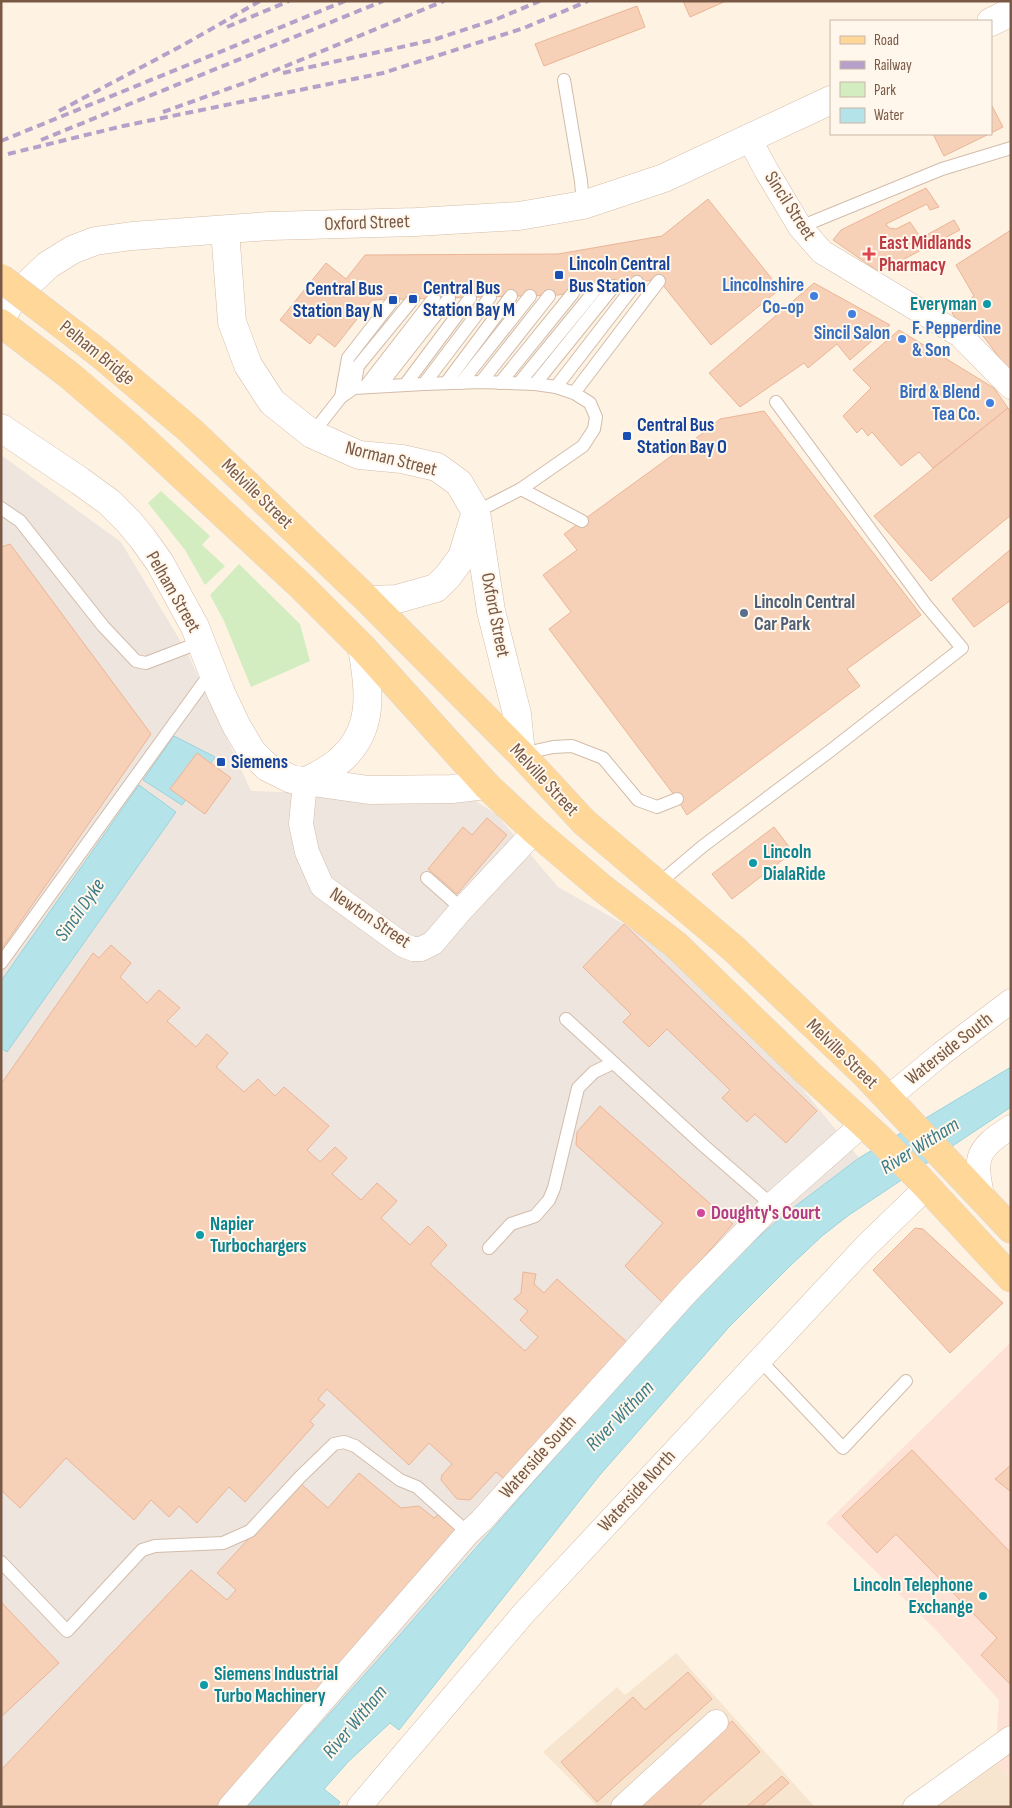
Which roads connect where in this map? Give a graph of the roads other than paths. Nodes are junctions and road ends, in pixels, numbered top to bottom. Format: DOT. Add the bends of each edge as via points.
graph roads {
  1 [pos="1011,12"];
  2 [pos="992,22"];
  3 [pos="564,80"];
  4 [pos="830,100"];
  5 [pos="750,138"];
  6 [pos="1011,148"];
  7 [pos="583,205"];
  8 [pos="800,227"];
  9 [pos="225,230"];
  10 [pos="1,278"];
  11 [pos="659,281"];
  12 [pos="637,282"];
  13 [pos="614,286"];
  14 [pos="596,289"];
  15 [pos="573,293"];
  16 [pos="511,296"];
  17 [pos="530,296"];
  18 [pos="549,296"];
  19 [pos="490,297"];
  20 [pos="434,298"];
  21 [pos="449,298"];
  22 [pos="470,298"];
  23 [pos="413,299"];
  24 [pos="393,300"];
  25 [pos="1,318"];
  26 [pos="1,323"];
  27 [pos="481,382"];
  28 [pos="446,383"];
  29 [pos="461,383"];
  30 [pos="500,383"];
  31 [pos="519,383"];
  32 [pos="424,384"];
  33 [pos="535,384"];
  34 [pos="405,385"];
  35 [pos="380,386"];
  36 [pos="556,387"];
  37 [pos="1011,387"];
  38 [pos="360,388"];
  39 [pos="574,393"];
  40 [pos="340,397"];
  41 [pos="776,402"];
  42 [pos="1,428"];
  43 [pos="191,431"];
  44 [pos="312,434"];
  45 [pos="168,461"];
  46 [pos="522,489"];
  47 [pos="1,508"];
  48 [pos="476,512"];
  49 [pos="582,521"];
  50 [pos="368,600"];
  51 [pos="201,642"];
  52 [pos="362,647"];
  53 [pos="212,670"];
  54 [pos="521,754"];
  55 [pos="305,782"];
  56 [pos="486,785"];
  57 [pos="677,799"];
  58 [pos="535,831"];
  59 [pos="427,878"];
  60 [pos="658,884"];
  61 [pos="462,909"];
  62 [pos="1,963"];
  63 [pos="1011,1001"];
  64 [pos="566,1019"];
  65 [pos="613,1063"];
  66 [pos="888,1098"];
  67 [pos="1011,1127"];
  68 [pos="872,1132"];
  69 [pos="922,1181"];
  70 [pos="983,1201"];
  71 [pos="772,1205"];
  72 [pos="1011,1229"];
  73 [pos="489,1248"];
  74 [pos="1011,1278"];
  75 [pos="759,1359"];
  76 [pos="906,1381"];
  77 [pos="468,1533"];
  78 [pos="1,1562"];
  79 [pos="716,1722"];
  80 [pos="1007,1748"];
  81 [pos="230,1807"];
  82 [pos="359,1807"];
  83 [pos="623,1807"];
  84 [pos="915,1807"];
  1 -- 2 [label="main road"];
  3 -- 7 [label="lane"];
  4 -- 5 [label="main road, Oxford Street"];
  5 -- 7 [label="main road, Oxford Street" via="664,178"];
  5 -- 8 [label="street, Sincil Street"];
  6 -- 8 [label="lane" via="942,168"];
  7 -- 9 [label="main road, Oxford Street" via="519,216"];
  8 -- 37 [label="street, Sincil Street" via="822,252 960,335"];
  9 -- 25 [label="main road, Oxford Street" via="132,236 95,241 72,250 48,264 13,298"];
  9 -- 44 [label="main road, Norman Street" via="232,322 248,365 272,402"];
  10 -- 43 [label="main road, Pelham Bridge, bridge" via="100,354"];
  11 -- 39 [label="lane"];
  12 -- 36 [label="lane"];
  13 -- 33 [label="lane"];
  14 -- 31 [label="lane"];
  15 -- 30 [label="lane"];
  16 -- 28 [label="lane"];
  17 -- 29 [label="lane"];
  18 -- 27 [label="lane"];
  19 -- 32 [label="lane"];
  20 -- 38 [label="lane"];
  21 -- 35 [label="lane"];
  22 -- 34 [label="lane"];
  23 -- 38 [label="lane" via="358,366"];
  24 -- 40 [label="lane" via="348,358"];
  26 -- 45 [label="main road, Pelham Bridge" via="69,375"];
  27 -- 29 [label="lane"];
  27 -- 30 [label="lane"];
  28 -- 29 [label="lane"];
  28 -- 32 [label="lane"];
  30 -- 31 [label="lane"];
  31 -- 33 [label="lane"];
  32 -- 34 [label="lane"];
  33 -- 36 [label="lane"];
  34 -- 35 [label="lane"];
  35 -- 38 [label="lane"];
  36 -- 39 [label="lane"];
  38 -- 40 [label="lane"];
  39 -- 46 [label="lane" via="590,403 596,417 594,430 576,452"];
  40 -- 44 [label="lane"];
  41 -- 60 [label="lane" via="926,605 962,648"];
  42 -- 51 [label="main road, Pelham Street" via="80,480 129,522 164,570"];
  43 -- 50 [label="main road, Melville Street"];
  44 -- 48 [label="main road, Norman Street" via="359,455 402,459 437,467 459,483"];
  45 -- 52 [label="main road, Melville Street"];
  46 -- 48 [label="lane"];
  46 -- 49 [label="lane"];
  47 -- 51 [label="lane" via="20,521 103,626 136,661 146,662"];
  48 -- 50 [label="main road, Oxford Street" via="462,557 436,588 397,599"];
  48 -- 54 [label="main road, Oxford Street" via="491,611 517,714"];
  50 -- 54 [label="main road, Melville Street"];
  51 -- 53 [label="main road, Pelham Street"];
  52 -- 55 [label="main road" via="367,677 367,719 361,734 338,762"];
  52 -- 56 [label="main road, Melville Street"];
  53 -- 55 [label="main road, Pelham Street" via="236,725 252,752 267,767"];
  53 -- 62 [label="lane"];
  54 -- 57 [label="lane" via="572,746 603,758 638,800 657,807"];
  54 -- 60 [label="main road, Melville Street" via="584,822"];
  55 -- 56 [label="main road, Pelham Street" via="369,790 452,789"];
  55 -- 61 [label="street, Newton Street" via="301,824 307,852 322,886 403,946 413,949 433,943"];
  56 -- 58 [label="main road, Melville Street"];
  58 -- 61 [label="street, Newton Street"];
  58 -- 68 [label="main road, Melville Street" via="676,945"];
  59 -- 61 [label="lane"];
  60 -- 66 [label="main road, Melville Street" via="734,949"];
  63 -- 66 [label="street, Waterside South"];
  64 -- 65 [label="lane"];
  65 -- 71 [label="lane"];
  65 -- 73 [label="lane" via="594,1072 578,1088 549,1200 535,1216 511,1224"];
  66 -- 70 [label="main road, Melville Street"];
  67 -- 70 [label="street" via="991,1139 980,1154 977,1170"];
  68 -- 69 [label="main road, Melville Street"];
  68 -- 71 [label="street, Waterside South"];
  69 -- 74 [label="main road, Melville Street"];
  69 -- 75 [label="street, Waterside North" via="866,1246"];
  70 -- 72 [label="main road, Melville Street"];
  71 -- 77 [label="street, Waterside South" via="688,1291"];
  75 -- 76 [label="lane" via="843,1448"];
  75 -- 82 [label="street, Waterside North" via="524,1613"];
  77 -- 78 [label="lane" via="417,1487 400,1480 355,1446 344,1442 334,1444 250,1531 224,1542 156,1546 142,1550 67,1631"];
  77 -- 81 [label="street, Waterside South"];
  79 -- 83 [label="street"];
  80 -- 84 [label="street"];
}
